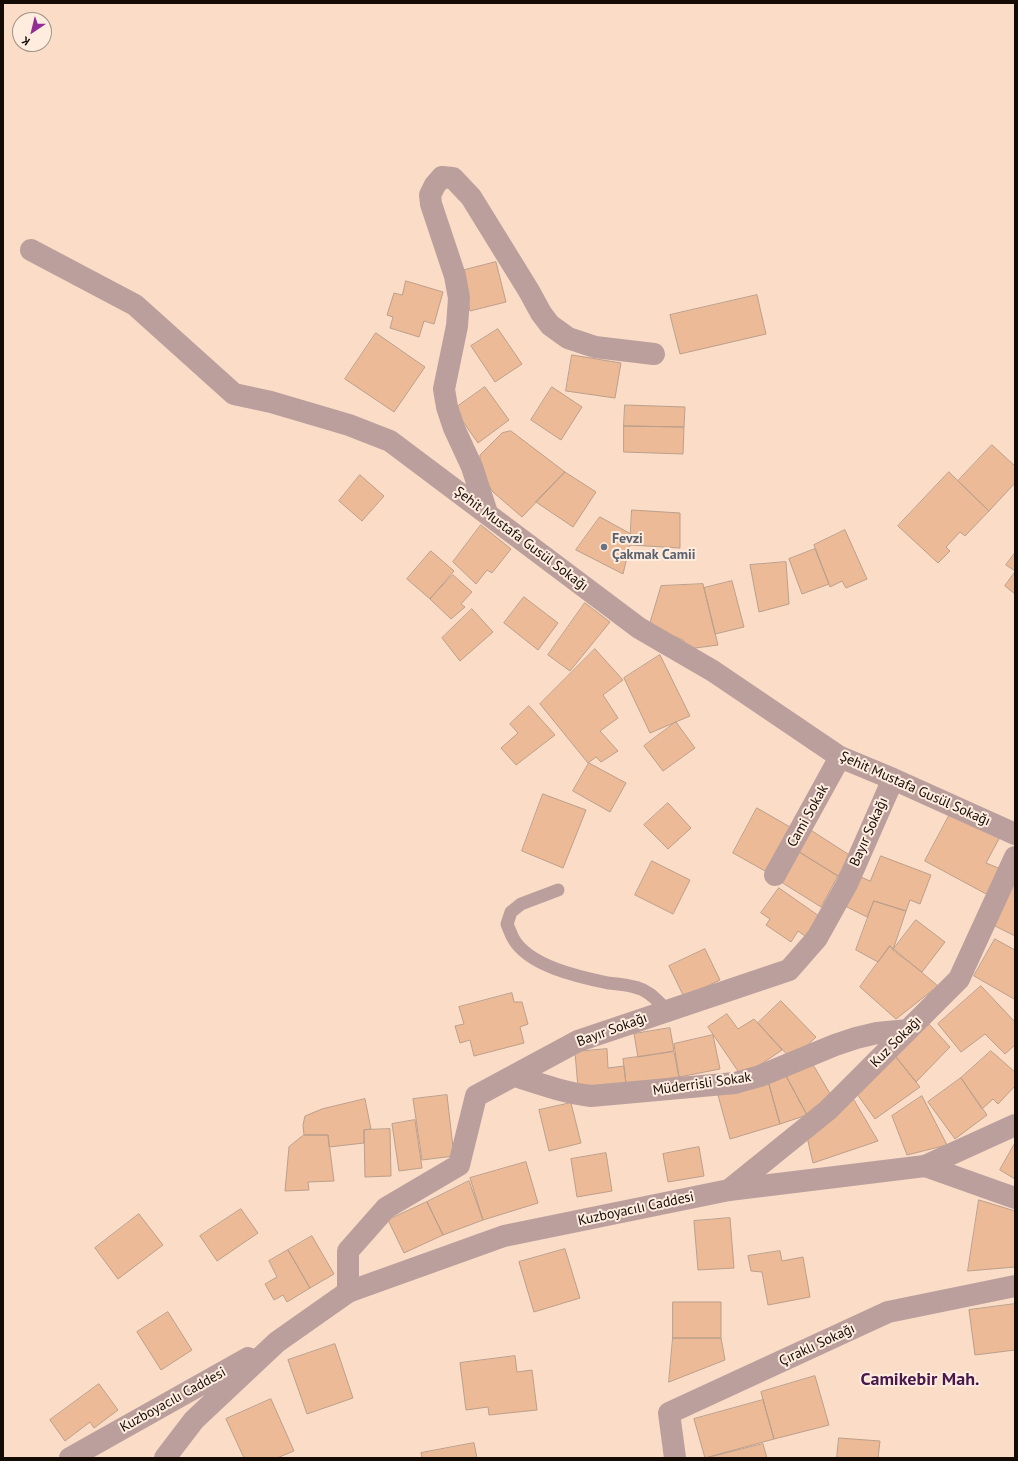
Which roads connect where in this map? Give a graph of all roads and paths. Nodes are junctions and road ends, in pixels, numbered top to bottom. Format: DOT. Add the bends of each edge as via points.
graph roads {
  1 [pos="30,250"];
  2 [pos="654,354"];
  3 [pos="487,513"];
  4 [pos="840,757"];
  5 [pos="893,779"];
  6 [pos="1015,834"];
  7 [pos="1015,857"];
  8 [pos="775,875"];
  9 [pos="558,890"];
  10 [pos="666,1010"];
  11 [pos="908,1030"];
  12 [pos="515,1076"];
  13 [pos="1015,1125"];
  14 [pos="925,1166"];
  15 [pos="729,1190"];
  16 [pos="1015,1198"];
  17 [pos="1015,1286"];
  18 [pos="348,1292"];
  19 [pos="277,1342"];
  20 [pos="70,1458"];
  21 [pos="165,1458"];
  22 [pos="676,1458"];
  1 -- 3 [label="street, Şehit Mustafa Gusül Sokağı" via="136,305 234,394 348,425 390,441"];
  2 -- 3 [label="street" via="595,347 568,338 550,325 471,197 453,178 442,177 430,195 431,204 455,276 459,298 457,326 444,389 454,428 472,467"];
  3 -- 4 [label="street, Şehit Mustafa Gusül Sokağı" via="639,628 713,670"];
  4 -- 5 [label="street, Şehit Mustafa Gusül Sokağı"];
  4 -- 8 [label="street, Cami Sokak"];
  5 -- 6 [label="street, Şehit Mustafa Gusül Sokağı"];
  5 -- 10 [label="street, Bayır Sokağı" via="847,884 817,938 789,970"];
  7 -- 11 [label="street, Kuz Sokağı" via="959,979"];
  9 -- 10 [label="lane" via="521,904 512,912 507,924 513,939 523,950 551,967 582,977 638,988 649,993"];
  10 -- 12 [label="street, Bayır Sokağı" via="578,1041"];
  11 -- 12 [label="street, Müderrisli Sokak" via="856,1038 760,1076 735,1083 591,1096 564,1091"];
  11 -- 15 [label="street, Kuz Sokağı" via="828,1110"];
  12 -- 18 [label="street, Bayır Sokağı" via="476,1096 459,1165 386,1208 348,1251"];
  13 -- 14 [label="street"];
  14 -- 15 [label="street, Kuzboyacılı Caddesi"];
  14 -- 16 [label="street, Kuzboyacılı Caddesi"];
  15 -- 18 [label="street, Kuzboyacılı Caddesi" via="504,1236"];
  17 -- 22 [label="street, Çıraklı Sokağı" via="888,1312 670,1413"];
  18 -- 19 [label="street, Kuzboyacılı Caddesi"];
  19 -- 20 [label="street, Kuzboyacılı Caddesi"];
  19 -- 21 [label="street, Kuzboyacılı Caddesi" via="194,1420"];
}
